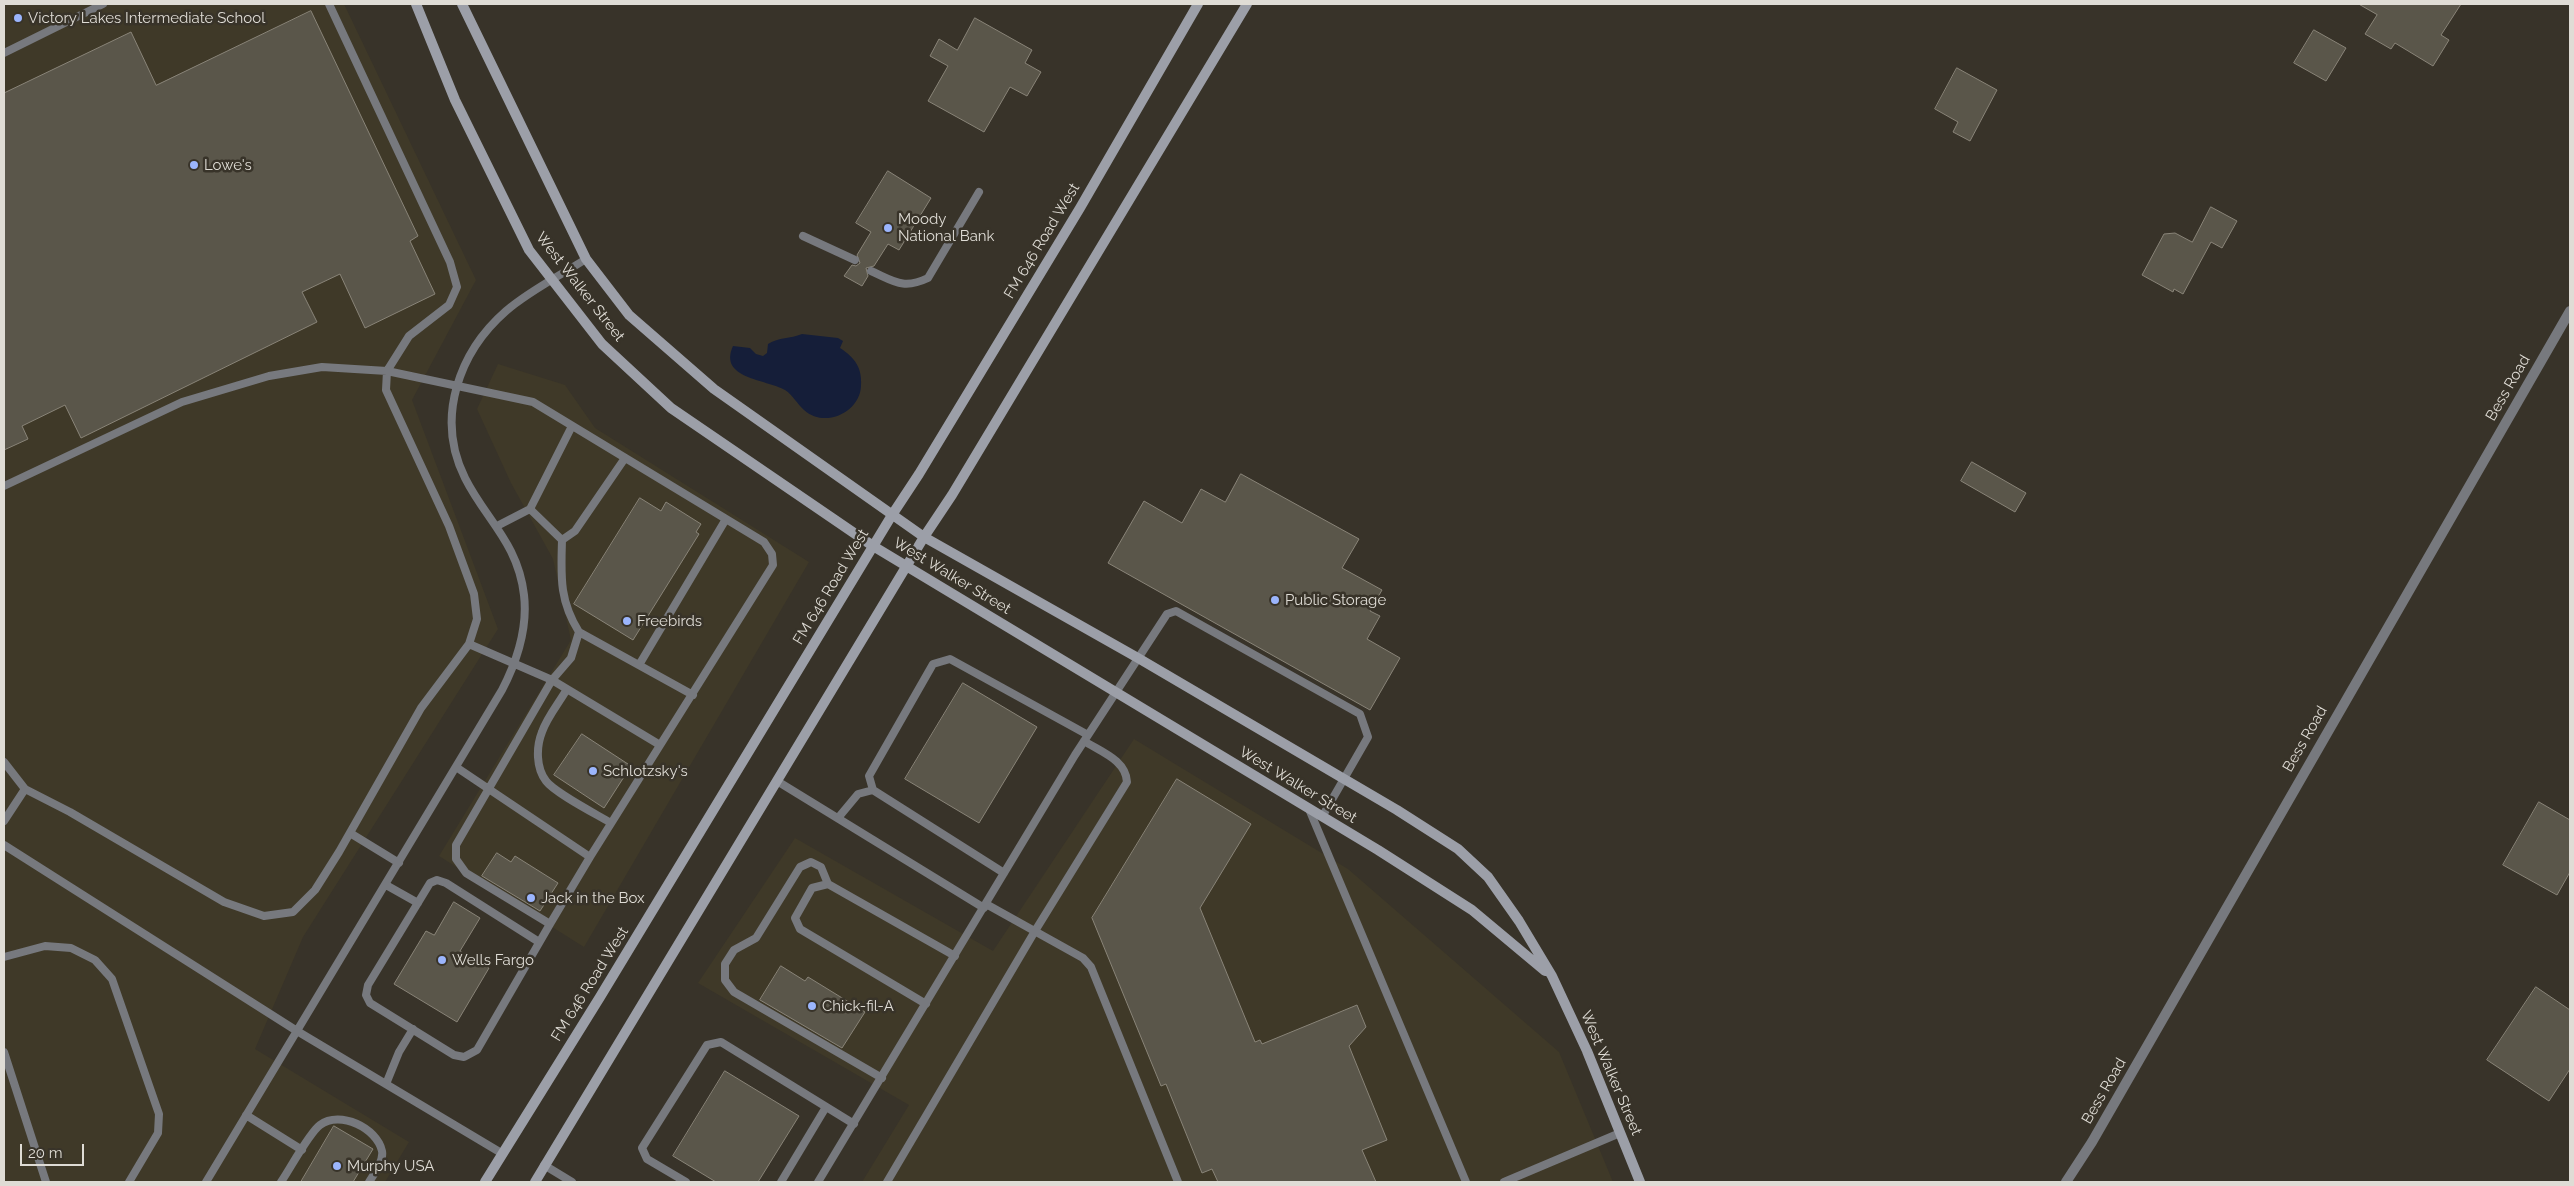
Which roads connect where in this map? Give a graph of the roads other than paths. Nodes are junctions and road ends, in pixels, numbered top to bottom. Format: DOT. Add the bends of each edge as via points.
graph roads {
  1 [pos="103,4"];
  2 [pos="329,4"];
  3 [pos="416,4"];
  4 [pos="462,4"];
  5 [pos="1198,4"];
  6 [pos="1247,4"];
  7 [pos="4,53"];
  8 [pos="979,192"];
  9 [pos="803,236"];
  10 [pos="586,259"];
  11 [pos="854,260"];
  12 [pos="871,271"];
  13 [pos="552,281"];
  14 [pos="2570,311"];
  15 [pos="387,371"];
  16 [pos="455,387"];
  17 [pos="572,426"];
  18 [pos="625,458"];
  19 [pos="4,486"];
  20 [pos="530,509"];
  21 [pos="892,515"];
  22 [pos="726,518"];
  23 [pos="497,526"];
  24 [pos="924,537"];
  25 [pos="562,540"];
  26 [pos="874,546"];
  27 [pos="907,567"];
  28 [pos="579,632"];
  29 [pos="469,644"];
  30 [pos="1138,658"];
  31 [pos="516,664"];
  32 [pos="639,665"];
  33 [pos="552,680"];
  34 [pos="567,689"];
  35 [pos="1115,693"];
  36 [pos="693,695"];
  37 [pos="1086,738"];
  38 [pos="660,745"];
  39 [pos="4,762"];
  40 [pos="456,768"];
  41 [pos="1345,779"];
  42 [pos="777,780"];
  43 [pos="25,789"];
  44 [pos="489,789"];
  45 [pos="873,790"];
  46 [pos="1309,809"];
  47 [pos="1322,817"];
  48 [pos="838,818"];
  49 [pos="4,821"];
  50 [pos="611,823"];
  51 [pos="350,833"];
  52 [pos="4,845"];
  53 [pos="590,857"];
  54 [pos="399,863"];
  55 [pos="1004,873"];
  56 [pos="828,884"];
  57 [pos="386,885"];
  58 [pos="418,903"];
  59 [pos="985,906"];
  60 [pos="550,924"];
  61 [pos="1036,931"];
  62 [pos="540,942"];
  63 [pos="955,956"];
  64 [pos="4,957"];
  65 [pos="1552,976"];
  66 [pos="926,1004"];
  67 [pos="413,1029"];
  68 [pos="297,1031"];
  69 [pos="4,1052"];
  70 [pos="882,1078"];
  71 [pos="386,1084"];
  72 [pos="826,1107"];
  73 [pos="246,1115"];
  74 [pos="854,1124"];
  75 [pos="1620,1133"];
  76 [pos="302,1150"];
  77 [pos="503,1154"];
  78 [pos="544,1165"];
  79 [pos="46,1182"];
  80 [pos="128,1182"];
  81 [pos="206,1182"];
  82 [pos="281,1182"];
  83 [pos="369,1182"];
  84 [pos="485,1182"];
  85 [pos="535,1182"];
  86 [pos="572,1182"];
  87 [pos="686,1182"];
  88 [pos="781,1182"];
  89 [pos="818,1182"];
  90 [pos="887,1182"];
  91 [pos="1178,1182"];
  92 [pos="1466,1182"];
  93 [pos="1504,1182"];
  94 [pos="1640,1182"];
  95 [pos="2066,1182"];
  1 -- 7 [label="lane"];
  2 -- 15 [label="lane" via="450,262 456,287 449,305 408,336"];
  3 -- 13 [label="street, West Walker Street" via="468,126 529,250"];
  4 -- 10 [label="street, West Walker Street"];
  5 -- 21 [label="street, FM 646 Road West" via="1075,216"];
  6 -- 24 [label="street"];
  8 -- 12 [label="lane" via="928,278 914,285 899,284"];
  9 -- 11 [label="lane"];
  10 -- 13 [label="lane"];
  10 -- 21 [label="street, West Walker Street" via="629,315 714,388"];
  13 -- 16 [label="lane" via="508,309 487,330 463,366"];
  13 -- 26 [label="street, West Walker Street" via="602,344 671,408"];
  14 -- 95 [label="street, Bess Road"];
  15 -- 16 [label="lane"];
  15 -- 19 [label="lane" via="322,367 269,376 191,399"];
  15 -- 29 [label="lane" via="386,390 449,526 474,594 477,619"];
  16 -- 17 [label="lane" via="533,402"];
  16 -- 23 [label="lane" via="451,422 455,449 465,478"];
  17 -- 18 [label="lane"];
  17 -- 20 [label="lane"];
  18 -- 22 [label="lane"];
  18 -- 25 [label="lane" via="575,531"];
  20 -- 23 [label="lane"];
  20 -- 25 [label="lane"];
  21 -- 24 [label="street, West Walker Street"];
  21 -- 26 [label="street, FM 646 Road West"];
  22 -- 32 [label="lane"];
  22 -- 36 [label="lane" via="764,542 772,554 773,565"];
  23 -- 31 [label="lane" via="512,552 524,596 524,619"];
  24 -- 27 [label="street"];
  24 -- 30 [label="street, West Walker Street"];
  25 -- 28 [label="lane" via="563,600"];
  26 -- 27 [label="street, West Walker Street"];
  26 -- 77 [label="street, FM 646 Road West"];
  27 -- 35 [label="street, West Walker Street"];
  27 -- 42 [label="street"];
  28 -- 32 [label="lane"];
  28 -- 33 [label="lane" via="571,658"];
  29 -- 31 [label="lane"];
  29 -- 51 [label="lane" via="421,708"];
  30 -- 35 [label="lane"];
  30 -- 41 [label="street, West Walker Street"];
  30 -- 41 [label="lane" via="1167,614 1176,611 1360,714 1368,737"];
  31 -- 33 [label="lane"];
  31 -- 40 [label="lane"];
  32 -- 36 [label="lane"];
  33 -- 34 [label="lane"];
  33 -- 44 [label="lane"];
  34 -- 38 [label="lane"];
  34 -- 50 [label="lane" via="542,730 538,759 546,781"];
  35 -- 37 [label="lane"];
  35 -- 46 [label="street, West Walker Street"];
  36 -- 38 [label="lane"];
  37 -- 45 [label="lane" via="950,659 933,664 869,776"];
  37 -- 55 [label="lane"];
  37 -- 61 [label="lane" via="1119,763 1127,772 1127,782"];
  38 -- 50 [label="lane"];
  39 -- 43 [label="lane"];
  40 -- 44 [label="lane"];
  40 -- 54 [label="lane"];
  41 -- 47 [label="lane"];
  41 -- 65 [label="street, West Walker Street" via="1458,849 1488,877"];
  42 -- 48 [label="lane"];
  42 -- 78 [label="street"];
  43 -- 49 [label="lane"];
  43 -- 51 [label="lane" via="224,902 264,916 294,912 315,890"];
  44 -- 53 [label="lane"];
  44 -- 60 [label="lane" via="456,845 456,859 466,873"];
  45 -- 48 [label="lane" via="858,794"];
  45 -- 55 [label="lane"];
  46 -- 47 [label="street, West Walker Street"];
  46 -- 92 [label="lane"];
  47 -- 65 [label="street, West Walker Street" via="1472,910"];
  48 -- 59 [label="lane"];
  50 -- 53 [label="lane"];
  51 -- 54 [label="lane"];
  52 -- 68 [label="lane"];
  53 -- 60 [label="lane"];
  54 -- 57 [label="lane"];
  55 -- 59 [label="lane"];
  56 -- 63 [label="lane"];
  56 -- 66 [label="lane" via="812,888 795,918 800,929"];
  56 -- 70 [label="lane" via="821,867 810,862 800,867 756,938 734,950 725,964 725,980 734,992"];
  57 -- 58 [label="lane"];
  57 -- 68 [label="lane"];
  58 -- 62 [label="lane" via="430,883 437,880"];
  58 -- 67 [label="lane" via="368,985 366,995 370,1003"];
  59 -- 61 [label="lane"];
  59 -- 63 [label="lane"];
  60 -- 62 [label="lane"];
  61 -- 90 [label="lane"];
  61 -- 91 [label="lane" via="1083,958 1091,967"];
  62 -- 67 [label="lane" via="477,1050 464,1057 454,1055"];
  63 -- 66 [label="lane"];
  64 -- 80 [label="lane" via="45,946 70,948 95,960 112,979 159,1114 158,1133"];
  65 -- 75 [label="street, West Walker Street"];
  66 -- 70 [label="lane"];
  67 -- 71 [label="lane"];
  68 -- 71 [label="lane"];
  68 -- 73 [label="lane"];
  69 -- 79 [label="lane"];
  70 -- 74 [label="lane"];
  71 -- 77 [label="lane"];
  72 -- 74 [label="lane"];
  72 -- 87 [label="lane" via="721,1042 707,1045 642,1148 647,1159"];
  72 -- 88 [label="lane"];
  73 -- 76 [label="lane"];
  73 -- 81 [label="lane"];
  74 -- 89 [label="lane"];
  75 -- 93 [label="lane"];
  75 -- 94 [label="street, West Walker Street"];
  76 -- 82 [label="lane"];
  76 -- 83 [label="lane" via="319,1125 330,1120 343,1119 365,1128 377,1138 382,1152 379,1166"];
  77 -- 84 [label="street, FM 646 Road West"];
  78 -- 85 [label="street"];
  78 -- 86 [label="lane"];
}
